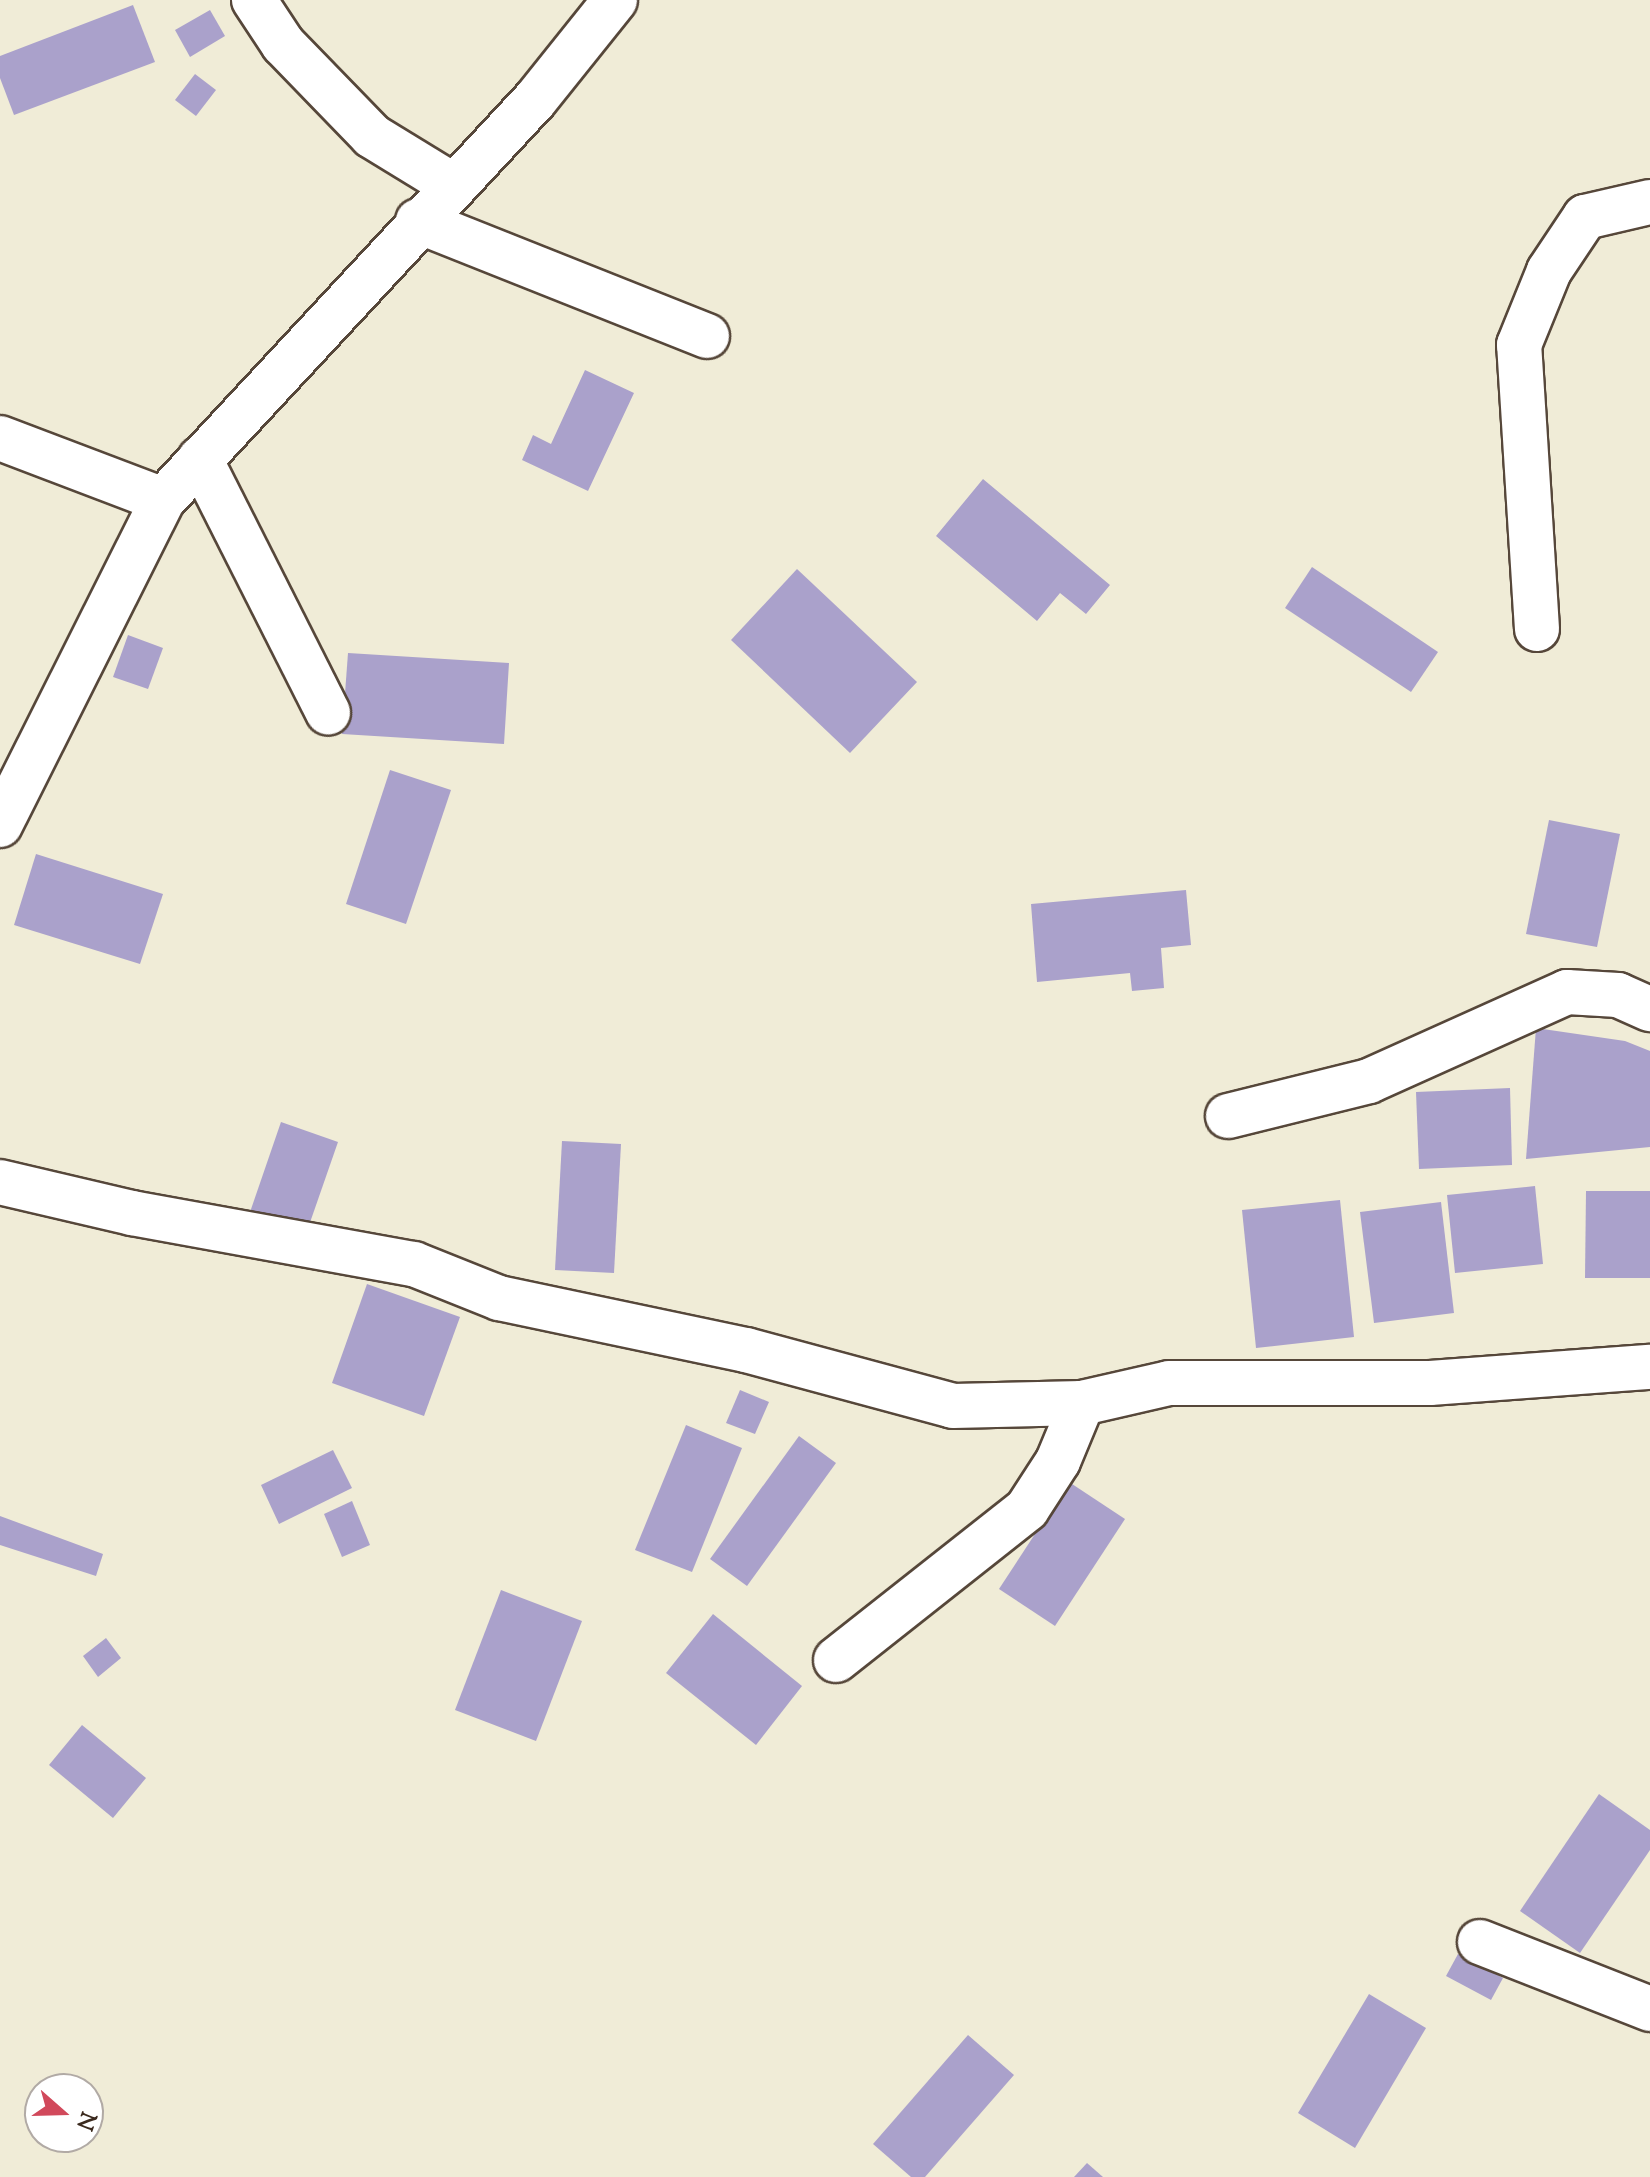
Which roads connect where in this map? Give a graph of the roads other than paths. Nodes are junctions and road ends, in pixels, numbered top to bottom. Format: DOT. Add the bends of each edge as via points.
graph roads {
  1 [pos="254,0"];
  2 [pos="615,0"];
  3 [pos="452,185"];
  4 [pos="1650,202"];
  5 [pos="418,221"];
  6 [pos="707,336"];
  7 [pos="0,438"];
  8 [pos="200,459"];
  9 [pos="163,500"];
  10 [pos="1537,629"];
  11 [pos="328,712"];
  12 [pos="0,825"];
  13 [pos="1650,1009"];
  14 [pos="1228,1116"];
  15 [pos="0,1182"];
  16 [pos="1650,1367"];
  17 [pos="1082,1403"];
  18 [pos="836,1660"];
  19 [pos="1480,1942"];
  20 [pos="1650,2009"];
  1 -- 3 [label="street" via="283,44 372,136"];
  2 -- 3 [label="street" via="535,100"];
  3 -- 5 [label="street"];
  4 -- 10 [label="street" via="1585,217 1549,271 1519,345"];
  5 -- 6 [label="street"];
  5 -- 8 [label="street"];
  7 -- 9 [label="street"];
  8 -- 9 [label="street"];
  8 -- 11 [label="street"];
  9 -- 12 [label="street"];
  13 -- 14 [label="street" via="1618,995 1567,992 1369,1081"];
  15 -- 17 [label="street" via="132,1213 414,1264 499,1298 746,1350 953,1406"];
  16 -- 17 [label="street" via="1430,1383 1169,1383"];
  17 -- 18 [label="street" via="1058,1461 1027,1509"];
  19 -- 20 [label="street"];
}
